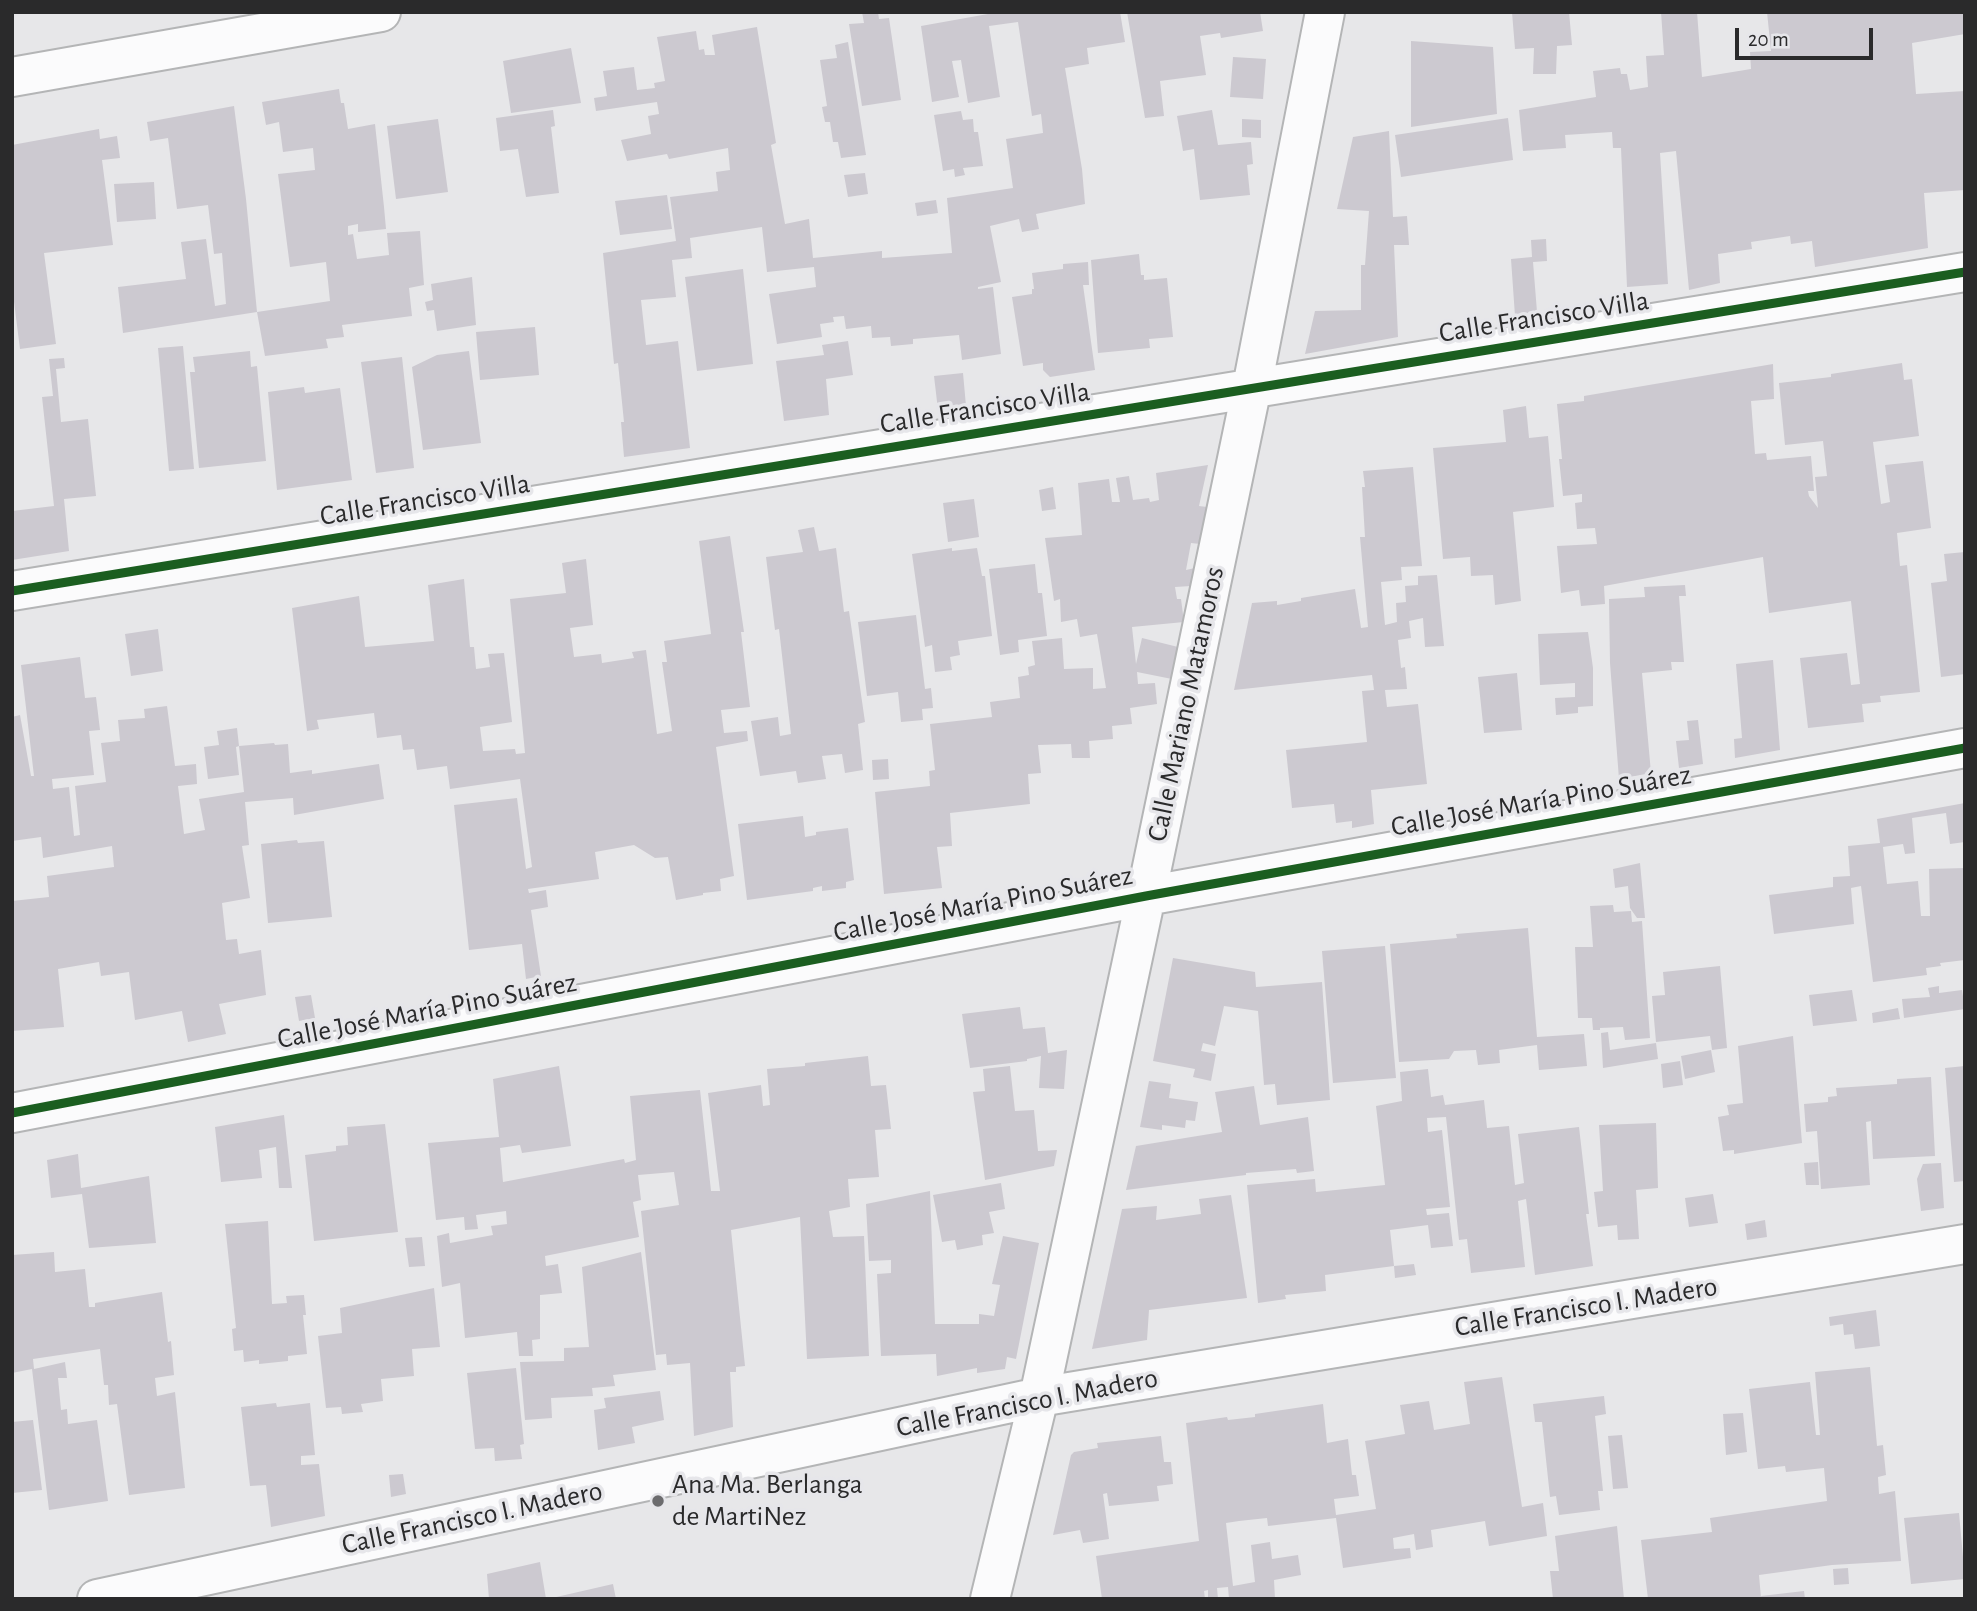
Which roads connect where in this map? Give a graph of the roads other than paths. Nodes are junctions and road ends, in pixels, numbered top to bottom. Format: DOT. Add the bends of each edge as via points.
graph roads {
  1 [pos="381,12"];
  2 [pos="1325,12"];
  3 [pos="12,77"];
  4 [pos="1965,272"];
  5 [pos="1252,387"];
  6 [pos="12,591"];
  7 [pos="1965,748"];
  8 [pos="1146,896"];
  9 [pos="12,1113"];
  10 [pos="1965,1244"];
  11 [pos="1040,1397"];
  12 [pos="97,1599"];
  13 [pos="990,1599"];
  1 -- 3 [label="street"];
  2 -- 5 [label="street, Calle Mariano Matamoros"];
  4 -- 5 [label="street, Calle Francisco Villa"];
  5 -- 6 [label="street, Calle Francisco Villa"];
  5 -- 8 [label="street, Calle Mariano Matamoros"];
  7 -- 8 [label="street, Calle José María Pino Suárez"];
  8 -- 9 [label="street, Calle José María Pino Suárez"];
  8 -- 11 [label="street, Calle Mariano Matamoros"];
  10 -- 11 [label="street, Calle Francisco I. Madero"];
  11 -- 12 [label="street, Calle Francisco I. Madero"];
  11 -- 13 [label="street, Calle Mariano Matamoros"];
}
